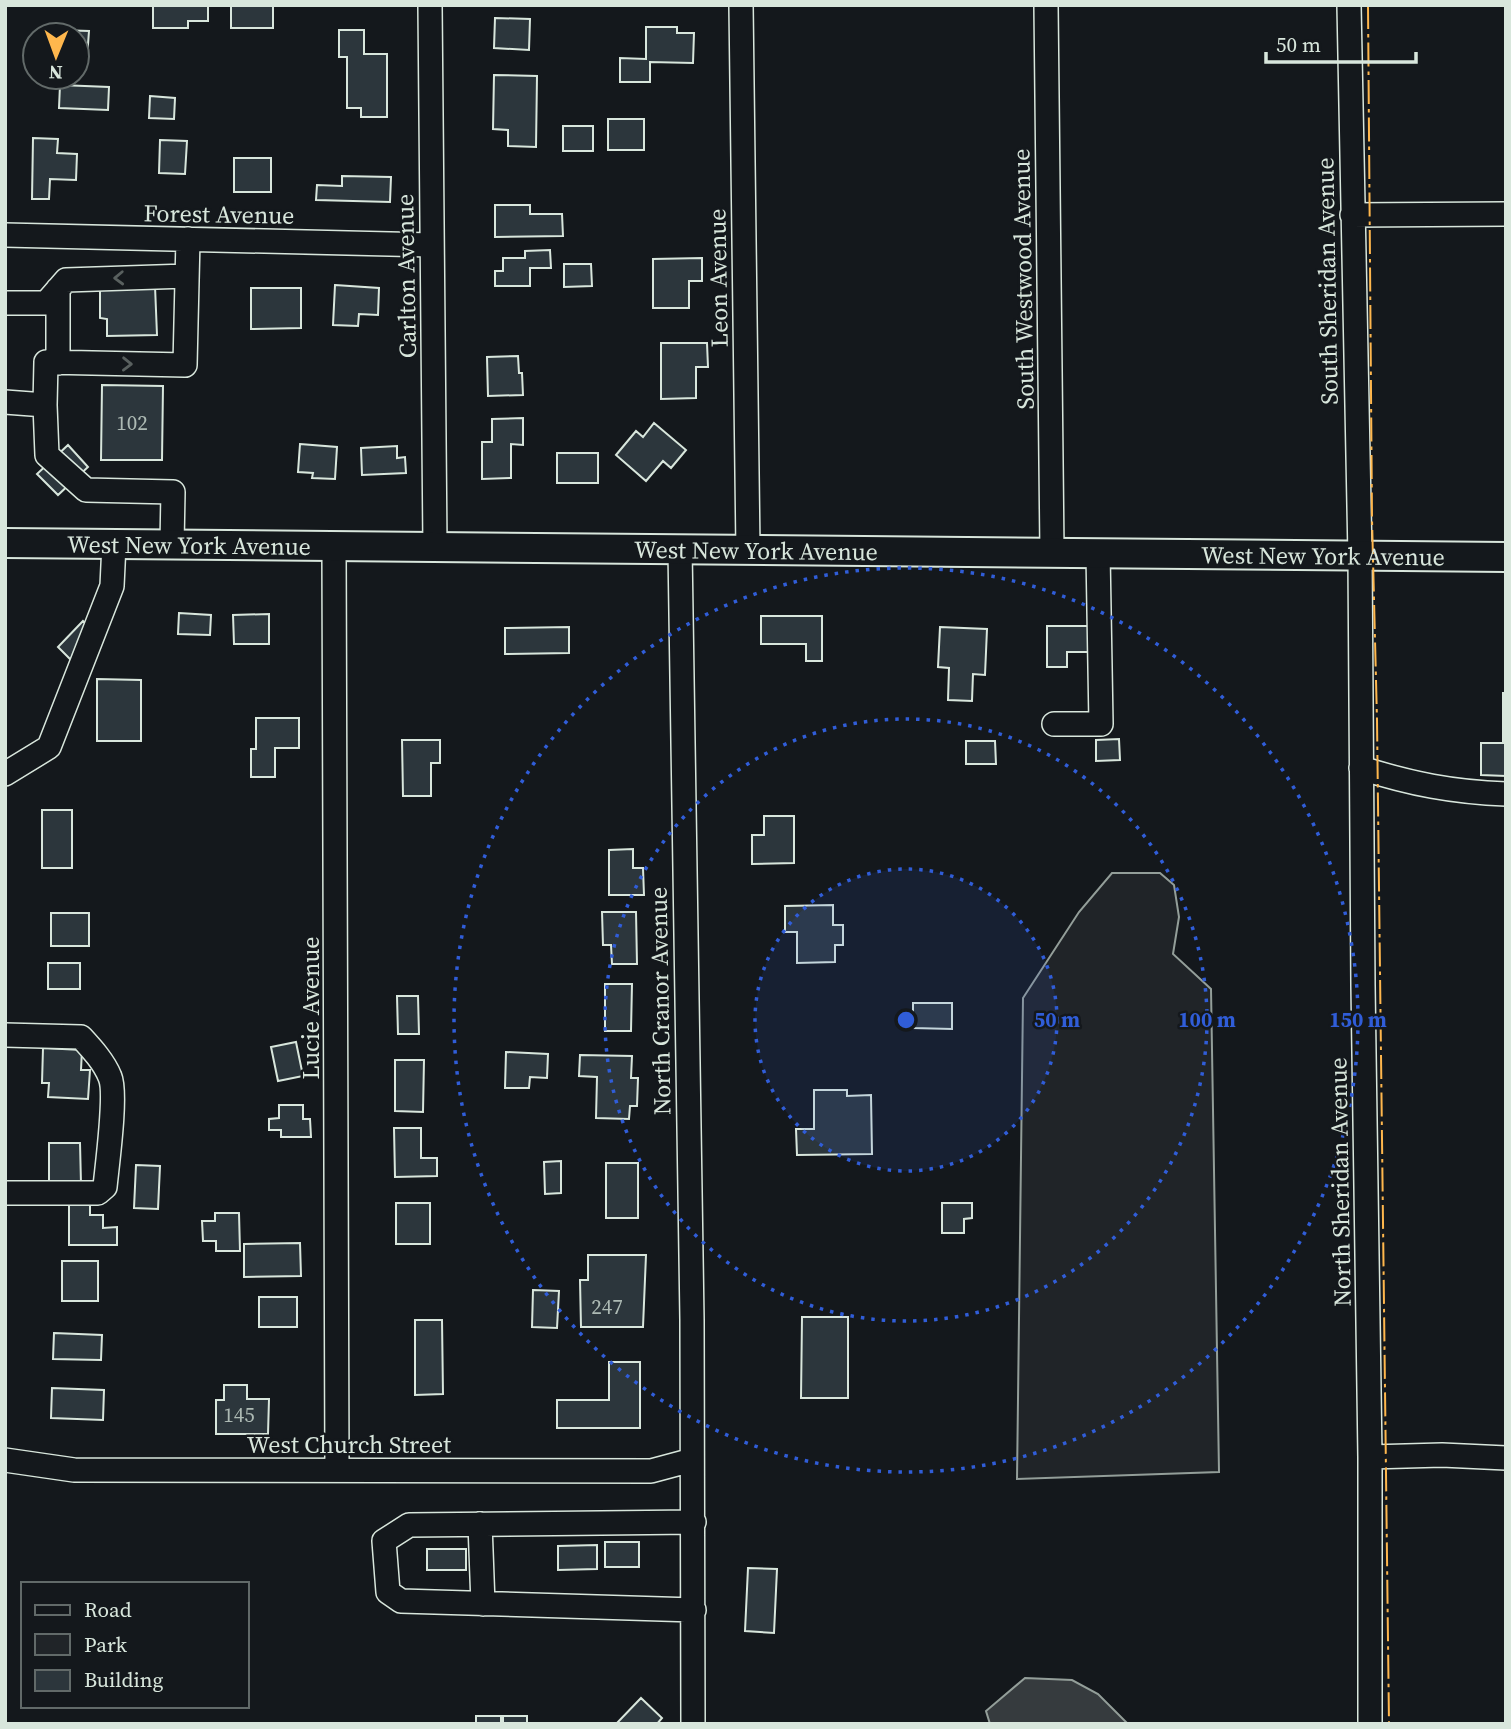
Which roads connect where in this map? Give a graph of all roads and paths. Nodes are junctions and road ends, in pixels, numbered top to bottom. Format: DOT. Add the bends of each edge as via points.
graph roads {
  1 [pos="430,5"];
  2 [pos="741,5"];
  3 [pos="1046,5"];
  4 [pos="1349,5"];
  5 [pos="1506,214"];
  6 [pos="1352,215"];
  7 [pos="5,235"];
  8 [pos="188,239"];
  9 [pos="432,245"];
  10 [pos="187,276"];
  11 [pos="58,289"];
  12 [pos="5,303"];
  13 [pos="58,363"];
  14 [pos="5,402"];
  15 [pos="45,405"];
  16 [pos="5,542"];
  17 [pos="114,544"];
  18 [pos="172,544"];
  19 [pos="334,546"];
  20 [pos="435,547"];
  21 [pos="680,549"];
  22 [pos="748,550"];
  23 [pos="1052,552"];
  24 [pos="1098,553"];
  25 [pos="1360,556"];
  26 [pos="1506,557"];
  27 [pos="1054,724"];
  28 [pos="1361,768"];
  29 [pos="5,774"];
  30 [pos="1506,794"];
  31 [pos="5,1035"];
  32 [pos="5,1193"];
  33 [pos="691,1456"];
  34 [pos="1370,1457"];
  35 [pos="1506,1458"];
  36 [pos="5,1460"];
  37 [pos="337,1470"];
  38 [pos="694,1522"];
  39 [pos="480,1524"];
  40 [pos="483,1604"];
  41 [pos="694,1610"];
  42 [pos="694,1724"];
  43 [pos="1370,1724"];
  1 -- 9 [label="street, Carlton Avenue"];
  2 -- 22 [label="street, Leon Avenue"];
  3 -- 23 [label="street, South Westwood Avenue"];
  4 -- 6 [label="street, South Sheridan Avenue"];
  5 -- 6 [label="street"];
  6 -- 25 [label="street, South Sheridan Avenue"];
  7 -- 8 [label="street, Forest Avenue"];
  8 -- 9 [label="street, Forest Avenue"];
  8 -- 10 [label="street"];
  9 -- 20 [label="street, Carlton Avenue"];
  10 -- 11 [label="street, one-way" via="66,280"];
  13 -- 10 [label="street, one-way" via="185,366"];
  11 -- 12 [label="street" via="46,303"];
  11 -- 13 [label="street"];
  13 -- 15 [label="street" via="46,362"];
  14 -- 15 [label="street"];
  15 -- 18 [label="street" via="47,455 86,490 173,492"];
  16 -- 17 [label="main road, West New York Avenue"];
  17 -- 18 [label="main road, West New York Avenue"];
  17 -- 29 [label="street" via="112,586 49,747"];
  18 -- 19 [label="main road, West New York Avenue"];
  19 -- 20 [label="main road, West New York Avenue"];
  19 -- 37 [label="street, Lucie Avenue"];
  20 -- 21 [label="main road, West New York Avenue"];
  21 -- 22 [label="main road, West New York Avenue"];
  21 -- 33 [label="street, North Cranor Avenue"];
  22 -- 23 [label="main road, West New York Avenue"];
  23 -- 24 [label="main road, West New York Avenue"];
  24 -- 25 [label="main road, West New York Avenue"];
  24 -- 27 [label="street" via="1101,724"];
  25 -- 26 [label="main road, West New York Avenue"];
  25 -- 28 [label="street, North Sheridan Avenue"];
  28 -- 30 [label="street" via="1405,782"];
  28 -- 34 [label="street, North Sheridan Avenue"];
  31 -- 32 [label="street" via="81,1038 111,1079 112,1110 105,1187 98,1193"];
  33 -- 37 [label="street, West Church Street" via="651,1471"];
  33 -- 38 [label="street, North Cranor Avenue"];
  34 -- 35 [label="street"];
  34 -- 43 [label="street, North Sheridan Avenue"];
  36 -- 37 [label="street, West Church Street" via="74,1470"];
  38 -- 39 [label="street"];
  38 -- 41 [label="street, North Cranor Avenue"];
  39 -- 40 [label="street"];
  39 -- 40 [label="street" via="409,1525 384,1541 387,1592 401,1601"];
  40 -- 41 [label="street"];
  41 -- 42 [label="street, North Cranor Avenue"];
}
